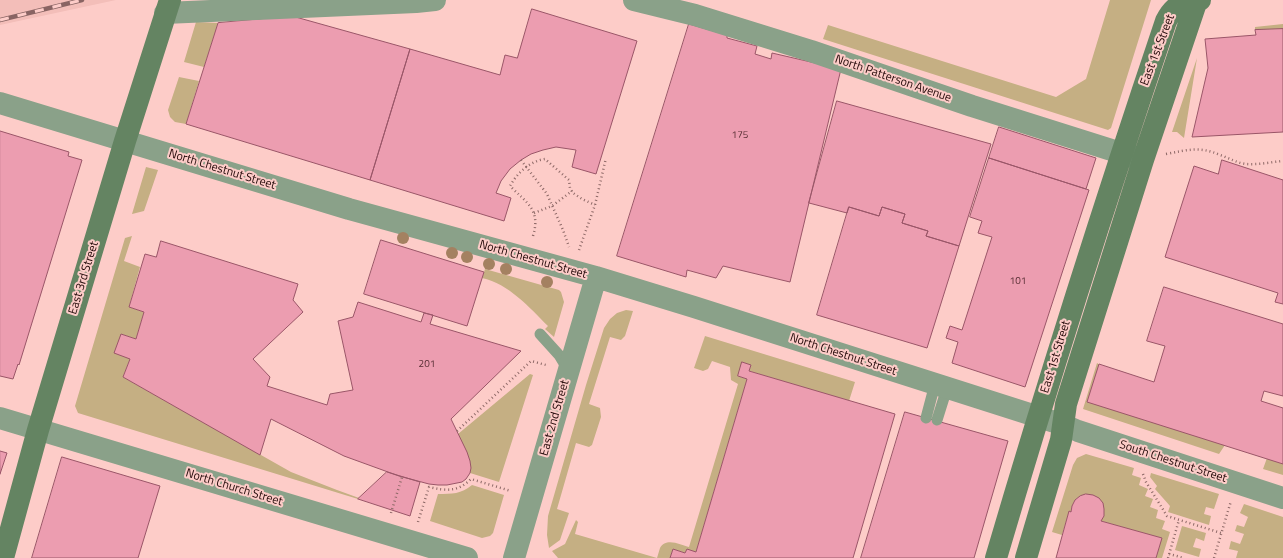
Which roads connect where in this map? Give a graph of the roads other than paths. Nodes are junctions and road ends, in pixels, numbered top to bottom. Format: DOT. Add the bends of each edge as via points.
graph roads {
  1 [pos="435,0"];
  2 [pos="1198,0"];
  3 [pos="639,1"];
  4 [pos="168,7"];
  5 [pos="0,103"];
  6 [pos="125,141"];
  7 [pos="1121,153"];
  8 [pos="1143,160"];
  9 [pos="596,277"];
  10 [pos="540,334"];
  11 [pos="559,368"];
  12 [pos="941,386"];
  13 [pos="1038,416"];
  14 [pos="0,418"];
  15 [pos="931,419"];
  16 [pos="1064,425"];
  17 [pos="38,430"];
  18 [pos="1283,498"];
  19 [pos="459,557"];
  20 [pos="4,558"];
  21 [pos="514,558"];
  22 [pos="996,558"];
  23 [pos="1026,558"];
  1 -- 4 [label="street"];
  2 -- 7 [label="main road, East 1st Street" via="1178,6 1166,21"];
  2 -- 8 [label="main road, East 1st Street"];
  3 -- 7 [label="street, North Patterson Avenue" via="703,17 811,51"];
  4 -- 6 [label="main road, East 3rd Street"];
  5 -- 6 [label="street, North Chestnut Street"];
  6 -- 9 [label="street, North Chestnut Street" via="344,207"];
  6 -- 17 [label="main road, East 3rd Street"];
  7 -- 8 [label="street, North Patterson Avenue"];
  7 -- 13 [label="main road, East 1st Street"];
  8 -- 16 [label="main road, East 1st Street" via="1066,404"];
  9 -- 11 [label="street, East 2nd Street"];
  9 -- 12 [label="street, North Chestnut Street"];
  10 -- 11 [label="lane" via="559,355"];
  11 -- 21 [label="street, East 2nd Street"];
  12 -- 13 [label="street, North Chestnut Street"];
  12 -- 15 [label="lane"];
  13 -- 16 [label="street, North Chestnut Street"];
  13 -- 22 [label="main road, East 1st Street"];
  14 -- 17 [label="street, North Church Street"];
  16 -- 18 [label="street, South Chestnut Street"];
  16 -- 23 [label="main road, East 1st Street"];
  17 -- 19 [label="street, North Church Street"];
  17 -- 20 [label="main road, East 3rd Street"];
}
